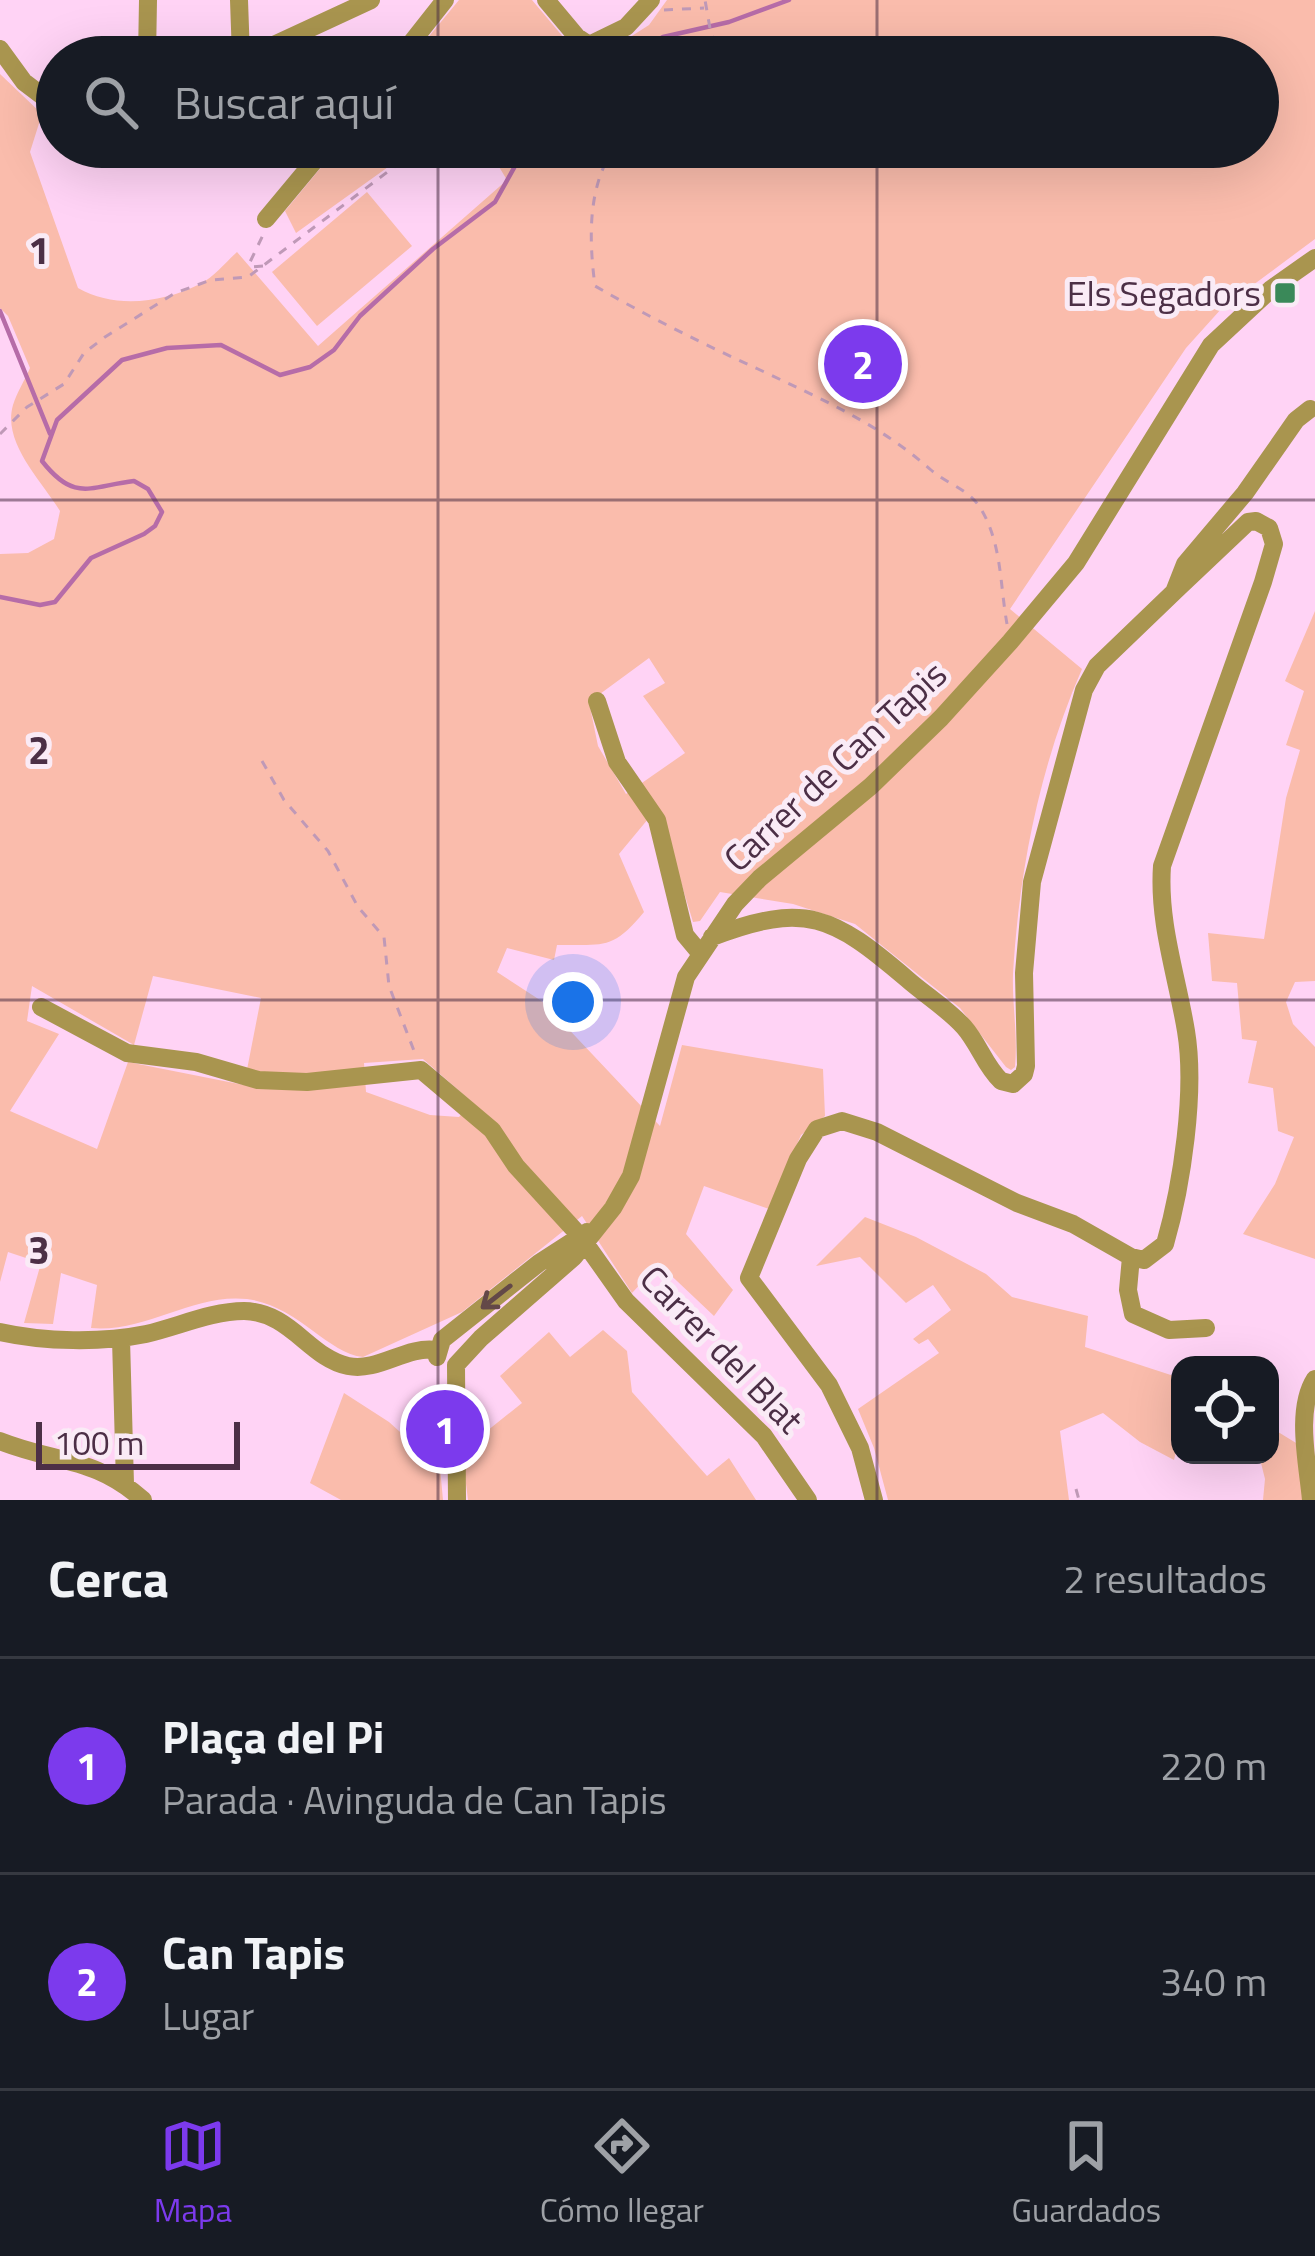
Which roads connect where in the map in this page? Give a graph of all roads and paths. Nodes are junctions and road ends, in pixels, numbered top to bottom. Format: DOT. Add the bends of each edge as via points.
graph roads {
  1 [pos="148,0"];
  2 [pos="238,0"];
  3 [pos="371,0"];
  4 [pos="446,0"];
  5 [pos="546,0"];
  6 [pos="651,0"];
  7 [pos="705,0"];
  8 [pos="704,8"];
  9 [pos="634,21"];
  10 [pos="147,36"];
  11 [pos="242,36"];
  12 [pos="291,36"];
  13 [pos="417,36"];
  14 [pos="576,36"];
  15 [pos="613,36"];
  16 [pos="714,36"];
  17 [pos="0,49"];
  18 [pos="36,91"];
  19 [pos="308,168"];
  20 [pos="393,168"];
  21 [pos="603,168"];
  22 [pos="266,219"];
  23 [pos="1315,259"];
  24 [pos="265,266"];
  25 [pos="1310,409"];
  26 [pos="0,434"];
  27 [pos="1174,592"];
  28 [pos="1010,643"];
  29 [pos="597,701"];
  30 [pos="262,761"];
  31 [pos="705,945"];
  32 [pos="41,1007"];
  33 [pos="422,1070"];
  34 [pos="583,1240"];
  35 [pos="1131,1257"];
  36 [pos="1206,1328"];
  37 [pos="0,1332"];
  38 [pos="121,1339"];
  39 [pos="441,1343"];
  40 [pos="461,1361"];
  41 [pos="1315,1379"];
  42 [pos="0,1441"];
  43 [pos="125,1484"];
  44 [pos="1076,1489"];
  45 [pos="143,1500"];
  46 [pos="457,1500"];
  47 [pos="808,1500"];
  48 [pos="874,1500"];
  49 [pos="1079,1500"];
  50 [pos="1311,1500"];
  1 -- 10 [label="street"];
  2 -- 11 [label="street"];
  3 -- 12 [label="street"];
  4 -- 13 [label="street"];
  5 -- 14 [label="street"];
  6 -- 9 [label="street"];
  7 -- 8 [label="path"];
  8 -- 9 [label="path" via="673,7"];
  8 -- 16 [label="path"];
  9 -- 15 [label="street"];
  17 -- 18 [label="street"];
  19 -- 22 [label="street"];
  20 -- 24 [label="path"];
  21 -- 28 [label="path" via="591,254 595,286 842,406 956,484 980,508 992,539"];
  22 -- 24 [label="path" via="250,262"];
  23 -- 28 [label="street, Carrer de Can Tapis" via="1211,346 1076,563"];
  24 -- 26 [label="path" via="175,293 138,316 84,353 64,384"];
  25 -- 27 [label="street" via="1185,564"];
  27 -- 31 [label="street" via="1096,666 1071,728 1032,883 1026,1066 1019,1080 1001,1081 959,1022 836,926 770,917"];
  27 -- 35 [label="street" via="1248,522 1269,528 1274,544 1263,583 1162,866 1167,941 1187,1035 1187,1124 1165,1244 1144,1260"];
  28 -- 31 [label="street, Carrer de Can Tapis" via="871,786 760,878"];
  29 -- 31 [label="street" via="617,762 656,820 686,935"];
  30 -- 33 [label="path" via="384,937 389,986"];
  31 -- 34 [label="street, Carrer de Can Tapis" via="673,1014 631,1176"];
  32 -- 33 [label="street" via="127,1053 258,1080"];
  33 -- 34 [label="street, Carrer del Blat" via="492,1130"];
  34 -- 39 [label="street, one-way" via="539,1263"];
  34 -- 40 [label="street, Carrer de Can Tapis"];
  34 -- 47 [label="street, Carrer del Blat" via="640,1316 764,1436"];
  35 -- 36 [label="street" via="1133,1314 1168,1330"];
  35 -- 48 [label="street" via="877,1132 842,1121 817,1129 749,1278 829,1385"];
  37 -- 38 [label="street"];
  38 -- 39 [label="street" via="239,1311 288,1325 346,1366"];
  38 -- 43 [label="street"];
  39 -- 40 [label="street" via="441,1363"];
  40 -- 46 [label="street" via="453,1376"];
  41 -- 50 [label="street" via="1306,1407"];
  42 -- 43 [label="street" via="98,1468"];
  43 -- 45 [label="street"];
  44 -- 49 [label="path"];
}
